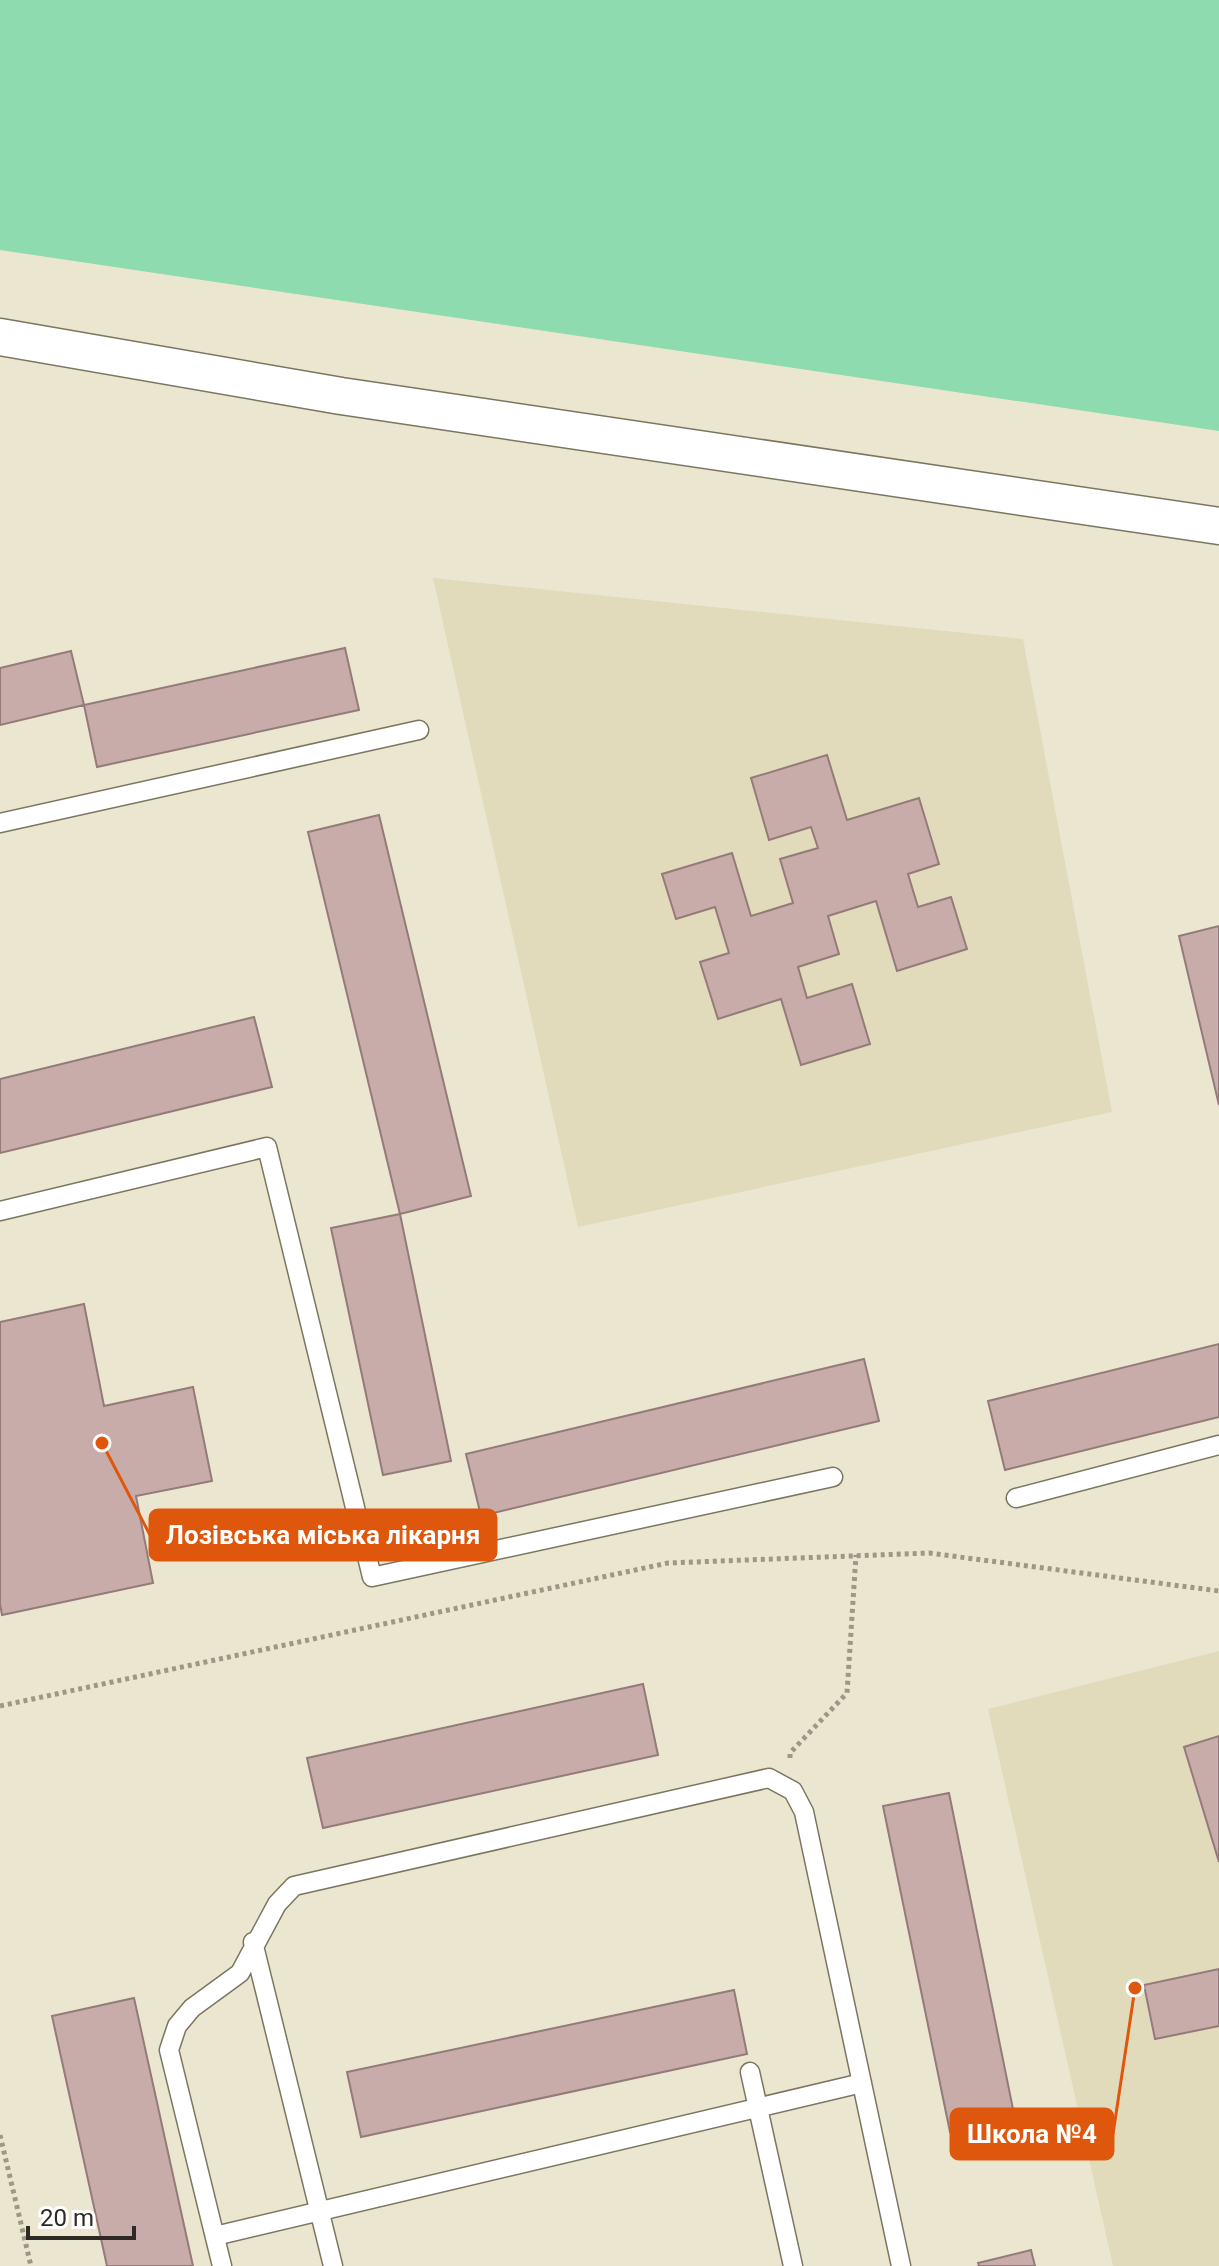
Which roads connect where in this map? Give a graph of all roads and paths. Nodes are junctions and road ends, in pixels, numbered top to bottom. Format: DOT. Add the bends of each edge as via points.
graph roads {
  1 [pos="0,337"];
  2 [pos="1219,526"];
  3 [pos="419,730"];
  4 [pos="0,823"];
  5 [pos="0,1211"];
  6 [pos="1219,1445"];
  7 [pos="833,1477"];
  8 [pos="1016,1498"];
  9 [pos="856,1555"];
  10 [pos="1219,1591"];
  11 [pos="0,1706"];
  12 [pos="793,1791"];
  13 [pos="253,1942"];
  14 [pos="750,2072"];
  15 [pos="862,2083"];
  16 [pos="758,2107"];
  17 [pos="0,2135"];
  18 [pos="319,2212"];
  19 [pos="215,2236"];
  20 [pos="31,2266"];
  21 [pos="222,2266"];
  22 [pos="333,2266"];
  23 [pos="793,2266"];
  24 [pos="901,2266"];
  1 -- 2 [label="street" via="341,396"];
  3 -- 4 [label="lane"];
  5 -- 7 [label="lane" via="267,1147 372,1577"];
  6 -- 8 [label="lane"];
  9 -- 10 [label="path" via="929,1553"];
  9 -- 11 [label="path" via="668,1563"];
  9 -- 12 [label="path" via="847,1693 790,1753"];
  12 -- 13 [label="lane" via="769,1778 294,1886"];
  12 -- 15 [label="lane" via="804,1812"];
  13 -- 18 [label="lane"];
  13 -- 19 [label="lane" via="240,1973 192,2008 177,2026 169,2050"];
  14 -- 16 [label="lane"];
  15 -- 16 [label="lane"];
  15 -- 24 [label="lane"];
  16 -- 18 [label="lane"];
  16 -- 23 [label="lane"];
  17 -- 20 [label="path"];
  18 -- 19 [label="lane"];
  18 -- 22 [label="lane"];
  19 -- 21 [label="lane"];
}
